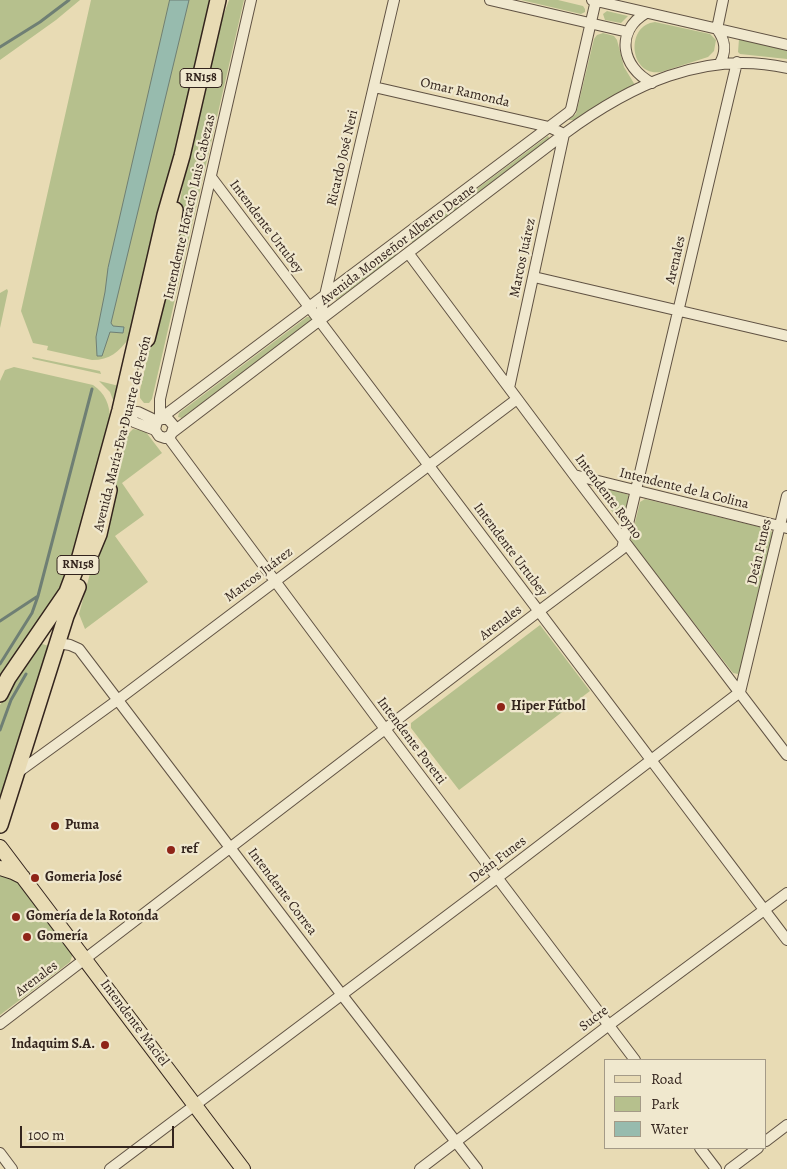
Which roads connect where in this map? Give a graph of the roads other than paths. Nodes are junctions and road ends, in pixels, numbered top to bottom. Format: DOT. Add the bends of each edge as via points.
graph roads {
  1 [pos="218,0"];
  2 [pos="226,0"];
  3 [pos="251,0"];
  4 [pos="394,0"];
  5 [pos="490,0"];
  6 [pos="595,0"];
  7 [pos="723,0"];
  8 [pos="646,12"];
  9 [pos="591,23"];
  10 [pos="717,29"];
  11 [pos="628,32"];
  12 [pos="210,39"];
  13 [pos="787,45"];
  14 [pos="737,62"];
  15 [pos="720,63"];
  16 [pos="787,68"];
  17 [pos="648,84"];
  18 [pos="374,87"];
  19 [pos="549,127"];
  20 [pos="564,134"];
  21 [pos="211,177"];
  22 [pos="409,254"];
  23 [pos="534,277"];
  24 [pos="326,295"];
  25 [pos="309,308"];
  26 [pos="679,310"];
  27 [pos="320,321"];
  28 [pos="787,336"];
  29 [pos="509,388"];
  30 [pos="517,399"];
  31 [pos="125,411"];
  32 [pos="159,423"];
  33 [pos="170,435"];
  34 [pos="428,465"];
  35 [pos="574,475"];
  36 [pos="636,492"];
  37 [pos="787,496"];
  38 [pos="783,527"];
  39 [pos="624,542"];
  40 [pos="274,580"];
  41 [pos="539,611"];
  42 [pos="38,634"];
  43 [pos="58,643"];
  44 [pos="740,692"];
  45 [pos="0,694"];
  46 [pos="119,699"];
  47 [pos="384,729"];
  48 [pos="787,755"];
  49 [pos="652,761"];
  50 [pos="17,773"];
  51 [pos="1,822"];
  52 [pos="0,847"];
  53 [pos="231,847"];
  54 [pos="0,868"];
  55 [pos="23,878"];
  56 [pos="497,878"];
  57 [pos="787,893"];
  58 [pos="764,910"];
  59 [pos="787,940"];
  60 [pos="85,959"];
  61 [pos="342,995"];
  62 [pos="0,1024"];
  63 [pos="609,1025"];
  64 [pos="634,1059"];
  65 [pos="195,1105"];
  66 [pos="787,1125"];
  67 [pos="767,1140"];
  68 [pos="456,1141"];
  69 [pos="701,1149"];
  70 [pos="757,1149"];
  71 [pos="0,1153"];
  72 [pos="12,1169"];
  73 [pos="110,1169"];
  74 [pos="243,1169"];
  75 [pos="420,1169"];
  76 [pos="477,1169"];
  77 [pos="716,1169"];
  78 [pos="730,1169"];
  1 -- 12 [label="highway, Avenida María Eva Duarte de Perón / RN158"];
  2 -- 12 [label="highway"];
  3 -- 21 [label="street, Intendente Horacio Luis Cabezas"];
  4 -- 18 [label="street, Ricardo José Neri"];
  5 -- 9 [label="street"];
  6 -- 8 [label="street"];
  6 -- 9 [label="street"];
  7 -- 10 [label="street"];
  8 -- 10 [label="street"];
  8 -- 11 [label="street" via="633,22"];
  9 -- 11 [label="street"];
  9 -- 19 [label="street, Avenida Monseñor Alberto Deane" via="571,108"];
  10 -- 13 [label="street"];
  10 -- 15 [label="street" via="725,42"];
  11 -- 17 [label="street" via="626,47 630,62"];
  12 -- 31 [label="highway, Avenida María Eva Duarte de Perón / RN158" via="182,156 169,252"];
  14 -- 15 [label="street, Avenida Monseñor Alberto Deane"];
  14 -- 16 [label="street, Avenida Monseñor Alberto Deane" via="767,63"];
  14 -- 26 [label="street, Arenales"];
  15 -- 17 [label="street, Avenida Monseñor Alberto Deane" via="688,69"];
  17 -- 20 [label="street, Avenida Monseñor Alberto Deane" via="591,115"];
  18 -- 19 [label="street, Omar Ramonda"];
  18 -- 24 [label="street, Ricardo José Neri"];
  19 -- 20 [label="street, Omar Ramonda"];
  19 -- 24 [label="street, Avenida Monseñor Alberto Deane"];
  20 -- 22 [label="street, Avenida Monseñor Alberto Deane"];
  20 -- 23 [label="street, Marcos Juárez"];
  21 -- 25 [label="street, Intendente Urtubey"];
  21 -- 32 [label="street, Intendente Horacio Luis Cabezas" via="160,399"];
  22 -- 27 [label="street, Avenida Monseñor Alberto Deane"];
  22 -- 29 [label="street, Intendente Reyno"];
  23 -- 26 [label="street"];
  23 -- 29 [label="street, Marcos Juárez"];
  24 -- 25 [label="street, Avenida Monseñor Alberto Deane"];
  24 -- 27 [label="street, Ricardo José Neri"];
  25 -- 27 [label="street, Intendente Urtubey"];
  25 -- 32 [label="street, Avenida Monseñor Alberto Deane"];
  26 -- 28 [label="street"];
  26 -- 36 [label="street, Arenales"];
  27 -- 33 [label="street, Avenida Monseñor Alberto Deane"];
  27 -- 34 [label="street, Intendente Urtubey"];
  29 -- 30 [label="street, Intendente Reyno"];
  30 -- 34 [label="street, Marcos Juárez"];
  30 -- 35 [label="street, Intendente Reyno"];
  31 -- 32 [label="street" via="138,412"];
  31 -- 42 [label="highway, Avenida María Eva Duarte de Perón / RN158" via="76,569 67,592"];
  31 -- 43 [label="highway, Avenida María Eva Duarte de Perón / RN158" via="99,534"];
  32 -- 33 [label="street" via="158,436"];
  32 -- 33 [label="street, Intendente Poretti" via="171,421 174,426"];
  33 -- 40 [label="street, Intendente Poretti"];
  34 -- 40 [label="street, Marcos Juárez"];
  34 -- 41 [label="street, Intendente Urtubey"];
  35 -- 36 [label="street, Intendente de la Colina"];
  35 -- 39 [label="street, Intendente Reyno"];
  36 -- 38 [label="street, Intendente de la Colina"];
  36 -- 39 [label="street, Arenales"];
  37 -- 38 [label="street, Deán Funes"];
  38 -- 44 [label="street, Deán Funes"];
  39 -- 41 [label="street, Arenales" via="622,550"];
  39 -- 44 [label="street, Intendente Reyno"];
  40 -- 46 [label="street, Marcos Juárez"];
  40 -- 47 [label="street, Intendente Poretti"];
  41 -- 47 [label="street, Arenales"];
  41 -- 49 [label="street, Intendente Urtubey"];
  42 -- 43 [label="highway" via="52,637"];
  42 -- 45 [label="highway, Avenida María Eva Duarte de Perón / RN158"];
  43 -- 46 [label="street, Intendente Correa" via="79,649"];
  43 -- 50 [label="highway, Avenida María Eva Duarte de Perón / RN158"];
  44 -- 48 [label="street, Intendente Reyno"];
  44 -- 49 [label="street, Deán Funes"];
  46 -- 50 [label="street, Marcos Juárez"];
  46 -- 53 [label="street, Intendente Correa"];
  47 -- 53 [label="street, Arenales"];
  47 -- 56 [label="street, Intendente Poretti"];
  49 -- 56 [label="street, Deán Funes"];
  49 -- 58 [label="street, Intendente Urtubey"];
  50 -- 51 [label="highway, Avenida María Eva Duarte de Perón / RN158"];
  52 -- 55 [label="main road, Intendente Maciel"];
  53 -- 60 [label="street, Arenales"];
  53 -- 61 [label="street, Intendente Correa"];
  54 -- 55 [label="main road, Intendente Maciel"];
  55 -- 60 [label="main road, Intendente Maciel"];
  56 -- 61 [label="street, Deán Funes"];
  56 -- 63 [label="street, Intendente Poretti"];
  57 -- 58 [label="street, Sucre"];
  58 -- 59 [label="street, Intendente Urtubey"];
  58 -- 63 [label="street, Sucre"];
  60 -- 62 [label="street, Arenales"];
  60 -- 65 [label="main road, Intendente Maciel"];
  61 -- 65 [label="street, Deán Funes"];
  61 -- 68 [label="street, Intendente Correa"];
  63 -- 64 [label="street, Intendente Poretti"];
  63 -- 68 [label="street, Sucre"];
  65 -- 73 [label="street, Deán Funes"];
  65 -- 74 [label="main road, Intendente Maciel"];
  66 -- 67 [label="street"];
  68 -- 75 [label="street, Sucre"];
  68 -- 76 [label="street, Intendente Correa"];
  69 -- 77 [label="street"];
  70 -- 78 [label="street"];
  71 -- 72 [label="street"];
}
